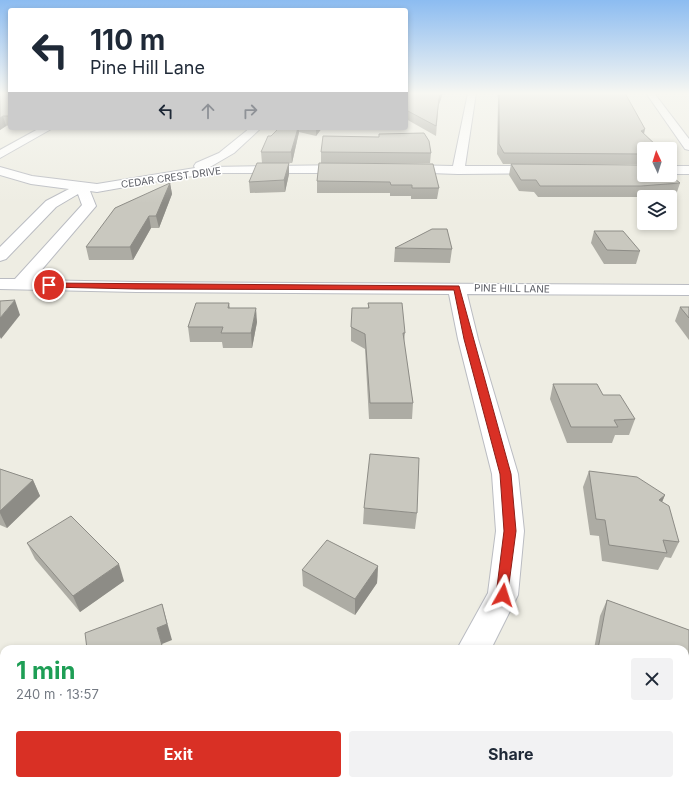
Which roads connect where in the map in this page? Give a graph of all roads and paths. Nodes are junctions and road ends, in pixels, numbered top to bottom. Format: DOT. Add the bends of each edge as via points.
graph roads {
  1 [pos="44,130"];
  2 [pos="254,130"];
  3 [pos="465,130"];
  4 [pos="676,130"];
  5 [pos="689,147"];
  6 [pos="0,154"];
  7 [pos="362,169"];
  8 [pos="394,169"];
  9 [pos="458,170"];
  10 [pos="551,170"];
  11 [pos="677,170"];
  12 [pos="689,170"];
  13 [pos="0,171"];
  14 [pos="176,174"];
  15 [pos="82,187"];
  16 [pos="0,256"];
  17 [pos="0,284"];
  18 [pos="20,284"];
  19 [pos="457,288"];
  20 [pos="689,290"];
  21 [pos="476,645"];
  1 -- 6 [label="street"];
  2 -- 14 [label="street" via="216,161"];
  3 -- 9 [label="street"];
  4 -- 5 [label="street"];
  7 -- 14 [label="street, CEDAR CREST DRIVE" via="251,168"];
  8 -- 9 [label="street"];
  9 -- 10 [label="street"];
  11 -- 12 [label="street"];
  13 -- 15 [label="street, CEDAR CREST DRIVE" via="31,180"];
  14 -- 15 [label="street, CEDAR CREST DRIVE" via="97,188"];
  15 -- 16 [label="street" via="51,204"];
  15 -- 18 [label="street" via="89,206"];
  17 -- 18 [label="street, PINE HILL LANE"];
  18 -- 19 [label="street, PINE HILL LANE"];
  19 -- 20 [label="street, PINE HILL LANE"];
  19 -- 21 [label="street" via="468,339 505,474 510,531 503,595"];
}
